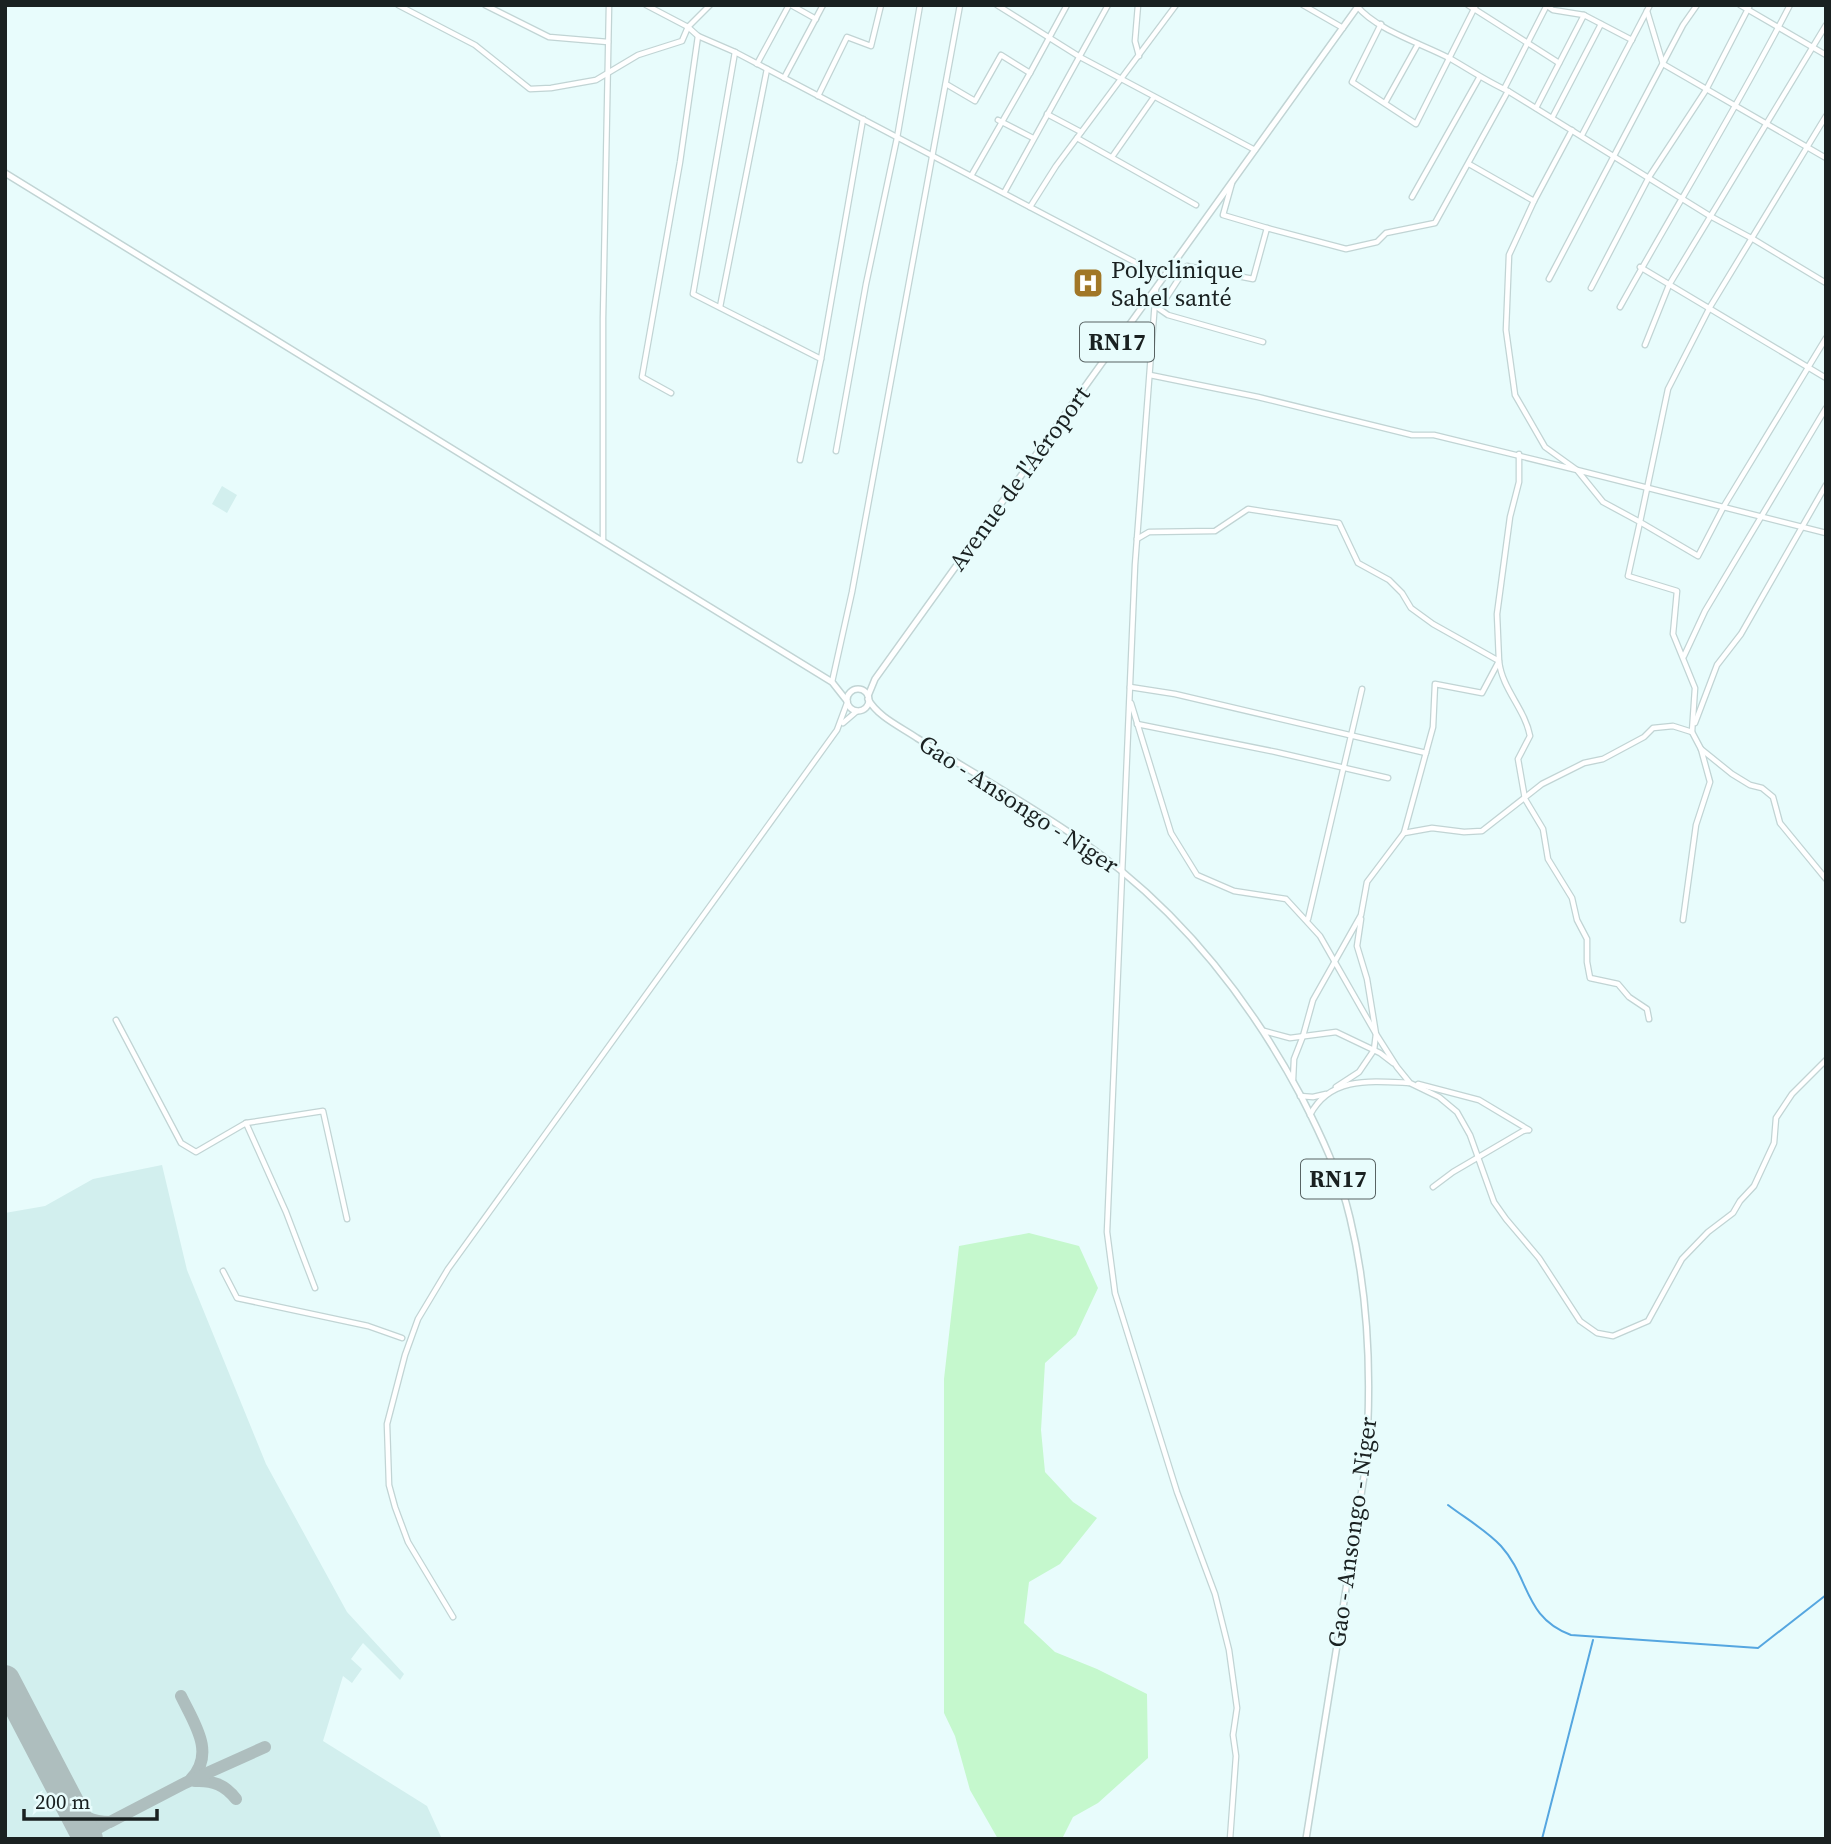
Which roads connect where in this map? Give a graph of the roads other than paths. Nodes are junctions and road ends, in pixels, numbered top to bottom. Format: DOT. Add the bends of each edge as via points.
graph roads {
  1 [pos="398,5"];
  2 [pos="609,5"];
  3 [pos="646,5"];
  4 [pos="664,5"];
  5 [pos="710,5"];
  6 [pos="790,5"];
  7 [pos="823,5"];
  8 [pos="881,5"];
  9 [pos="919,5"];
  10 [pos="960,5"];
  11 [pos="997,5"];
  12 [pos="1067,5"];
  13 [pos="1108,5"];
  14 [pos="1138,5"];
  15 [pos="1176,5"];
  16 [pos="1303,5"];
  17 [pos="1468,5"];
  18 [pos="1697,5"];
  19 [pos="1741,5"];
  20 [pos="1790,5"];
  21 [pos="487,6"];
  22 [pos="1357,6"];
  23 [pos="1547,6"];
  24 [pos="1475,7"];
  25 [pos="1748,7"];
  26 [pos="1649,8"];
  27 [pos="660,13"];
  28 [pos="1584,15"];
  29 [pos="816,19"];
  30 [pos="1381,24"];
  31 [pos="1601,24"];
  32 [pos="1826,25"];
  33 [pos="688,27"];
  34 [pos="1343,28"];
  35 [pos="1778,28"];
  36 [pos="698,37"];
  37 [pos="1049,38"];
  38 [pos="1632,40"];
  39 [pos="608,42"];
  40 [pos="1527,43"];
  41 [pos="1418,44"];
  42 [pos="1812,47"];
  43 [pos="736,52"];
  44 [pos="1139,55"];
  45 [pos="1826,55"];
  46 [pos="1080,57"];
  47 [pos="1450,59"];
  48 [pos="1560,63"];
  49 [pos="757,64"];
  50 [pos="1663,64"];
  51 [pos="767,69"];
  52 [pos="1030,73"];
  53 [pos="608,74"];
  54 [pos="784,78"];
  55 [pos="1479,78"];
  56 [pos="1123,80"];
  57 [pos="945,84"];
  58 [pos="1506,90"];
  59 [pos="1706,90"];
  60 [pos="818,96"];
  61 [pos="1154,97"];
  62 [pos="1385,103"];
  63 [pos="1735,107"];
  64 [pos="1536,108"];
  65 [pos="1047,114"];
  66 [pos="1826,116"];
  67 [pos="1552,118"];
  68 [pos="863,119"];
  69 [pos="999,120"];
  70 [pos="1766,125"];
  71 [pos="1572,130"];
  72 [pos="1079,135"];
  73 [pos="1582,135"];
  74 [pos="897,138"];
  75 [pos="1033,138"];
  76 [pos="1806,148"];
  77 [pos="1255,150"];
  78 [pos="931,153"];
  79 [pos="1613,155"];
  80 [pos="1112,157"];
  81 [pos="1826,158"];
  82 [pos="1469,164"];
  83 [pos="5,173"];
  84 [pos="971,176"];
  85 [pos="1649,177"];
  86 [pos="1233,180"];
  87 [pos="1004,193"];
  88 [pos="1412,197"];
  89 [pos="1683,198"];
  90 [pos="1534,201"];
  91 [pos="1196,205"];
  92 [pos="1030,207"];
  93 [pos="1710,216"];
  94 [pos="1267,228"];
  95 [pos="1753,239"];
  96 [pos="1640,267"];
  97 [pos="1163,277"];
  98 [pos="1549,279"];
  99 [pos="1826,283"];
  100 [pos="1670,285"];
  101 [pos="1156,287"];
  102 [pos="1591,288"];
  103 [pos="1155,306"];
  104 [pos="720,307"];
  105 [pos="1620,307"];
  106 [pos="1710,307"];
  107 [pos="1826,338"];
  108 [pos="1263,342"];
  109 [pos="1645,345"];
  110 [pos="821,359"];
  111 [pos="1807,366"];
  112 [pos="1150,375"];
  113 [pos="1826,378"];
  114 [pos="671,393"];
  115 [pos="1826,408"];
  116 [pos="836,451"];
  117 [pos="1519,454"];
  118 [pos="800,460"];
  119 [pos="1577,470"];
  120 [pos="1826,485"];
  121 [pos="1647,489"];
  122 [pos="1724,506"];
  123 [pos="1762,517"];
  124 [pos="1640,522"];
  125 [pos="1801,528"];
  126 [pos="1826,533"];
  127 [pos="1137,539"];
  128 [pos="603,540"];
  129 [pos="1684,656"];
  130 [pos="1499,661"];
  131 [pos="875,679"];
  132 [pos="833,684"];
  133 [pos="1130,687"];
  134 [pos="1362,689"];
  135 [pos="856,690"];
  136 [pos="1130,697"];
  137 [pos="868,698"];
  138 [pos="847,702"];
  139 [pos="859,710"];
  140 [pos="882,715"];
  141 [pos="1136,723"];
  142 [pos="840,726"];
  143 [pos="1693,730"];
  144 [pos="1351,735"];
  145 [pos="1701,749"];
  146 [pos="1426,753"];
  147 [pos="1343,768"];
  148 [pos="1388,778"];
  149 [pos="1525,799"];
  150 [pos="1404,833"];
  151 [pos="1121,871"];
  152 [pos="1826,879"];
  153 [pos="1361,915"];
  154 [pos="1308,919"];
  155 [pos="1683,920"];
  156 [pos="1335,961"];
  157 [pos="1649,1019"];
  158 [pos="116,1020"];
  159 [pos="1264,1031"];
  160 [pos="1376,1034"];
  161 [pos="1303,1036"];
  162 [pos="1374,1050"];
  163 [pos="1826,1060"];
  164 [pos="1398,1066"];
  165 [pos="1293,1082"];
  166 [pos="1410,1083"];
  167 [pos="1327,1094"];
  168 [pos="1300,1096"];
  169 [pos="1310,1115"];
  170 [pos="246,1123"];
  171 [pos="1479,1158"];
  172 [pos="1433,1187"];
  173 [pos="347,1219"];
  174 [pos="223,1271"];
  175 [pos="316,1288"];
  176 [pos="402,1338"];
  177 [pos="453,1617"];
  178 [pos="1230,1839"];
  179 [pos="1306,1839"];
  1 -- 53 [label="street" via="475,45 530,89 571,86"];
  2 -- 39 [label="street"];
  3 -- 27 [label="street"];
  4 -- 27 [label="street"];
  5 -- 33 [label="street"];
  6 -- 29 [label="street"];
  6 -- 49 [label="street"];
  7 -- 29 [label="street"];
  8 -- 60 [label="street" via="871,46 848,37"];
  9 -- 74 [label="street"];
  10 -- 57 [label="street"];
  11 -- 37 [label="street"];
  12 -- 37 [label="street"];
  13 -- 46 [label="street"];
  14 -- 44 [label="street" via="1135,41"];
  15 -- 44 [label="street"];
  16 -- 34 [label="street"];
  17 -- 24 [label="street"];
  18 -- 50 [label="street"];
  19 -- 25 [label="street"];
  20 -- 35 [label="street"];
  21 -- 39 [label="street" via="549,37"];
  22 -- 30 [label="street"];
  22 -- 34 [label="main road, Avenue de l'Aéroport / RN17"];
  23 -- 28 [label="street"];
  23 -- 40 [label="street"];
  24 -- 40 [label="street"];
  24 -- 47 [label="street"];
  25 -- 35 [label="street"];
  25 -- 59 [label="street"];
  26 -- 38 [label="street"];
  26 -- 50 [label="street"];
  27 -- 33 [label="street"];
  28 -- 31 [label="street"];
  28 -- 48 [label="street"];
  29 -- 54 [label="street"];
  30 -- 41 [label="street"];
  30 -- 62 [label="street" via="1352,82"];
  31 -- 38 [label="street"];
  31 -- 67 [label="street"];
  32 -- 42 [label="street"];
  33 -- 36 [label="street"];
  33 -- 53 [label="street" via="681,41 638,55"];
  34 -- 77 [label="main road, Avenue de l'Aéroport / RN17"];
  35 -- 42 [label="street"];
  35 -- 63 [label="street"];
  36 -- 43 [label="street"];
  36 -- 114 [label="street" via="642,377"];
  37 -- 46 [label="street"];
  37 -- 52 [label="street"];
  38 -- 73 [label="street"];
  39 -- 53 [label="street"];
  40 -- 48 [label="street"];
  40 -- 58 [label="street"];
  41 -- 47 [label="street"];
  41 -- 62 [label="street"];
  42 -- 45 [label="street"];
  42 -- 70 [label="street"];
  43 -- 49 [label="street"];
  43 -- 104 [label="street" via="693,294"];
  44 -- 56 [label="street"];
  46 -- 56 [label="street"];
  46 -- 65 [label="street"];
  47 -- 55 [label="street"];
  47 -- 62 [label="street" via="1416,124"];
  48 -- 64 [label="street"];
  49 -- 51 [label="street"];
  50 -- 59 [label="street"];
  50 -- 79 [label="street"];
  51 -- 54 [label="street"];
  51 -- 104 [label="street"];
  52 -- 57 [label="street" via="1001,55 975,101"];
  52 -- 69 [label="street"];
  53 -- 128 [label="street"];
  54 -- 60 [label="street"];
  55 -- 58 [label="street"];
  55 -- 88 [label="street"];
  56 -- 61 [label="street"];
  56 -- 72 [label="street"];
  57 -- 78 [label="street"];
  58 -- 64 [label="street"];
  58 -- 82 [label="street"];
  59 -- 63 [label="street"];
  59 -- 85 [label="street"];
  60 -- 68 [label="street"];
  61 -- 77 [label="street"];
  61 -- 80 [label="street"];
  63 -- 70 [label="street"];
  63 -- 89 [label="street"];
  64 -- 67 [label="street"];
  65 -- 72 [label="street"];
  65 -- 75 [label="street"];
  66 -- 76 [label="street"];
  67 -- 71 [label="street"];
  68 -- 74 [label="street"];
  68 -- 110 [label="street"];
  69 -- 75 [label="street"];
  69 -- 84 [label="street"];
  70 -- 76 [label="street"];
  70 -- 93 [label="street"];
  71 -- 73 [label="street"];
  71 -- 90 [label="street"];
  72 -- 80 [label="street"];
  72 -- 92 [label="street"];
  73 -- 79 [label="street"];
  74 -- 78 [label="street"];
  74 -- 116 [label="street"];
  75 -- 87 [label="street"];
  76 -- 81 [label="street"];
  76 -- 95 [label="street"];
  77 -- 86 [label="main road, Avenue de l'Aéroport / RN17"];
  78 -- 84 [label="street"];
  78 -- 132 [label="street"];
  79 -- 85 [label="street"];
  79 -- 98 [label="street"];
  80 -- 91 [label="street"];
  82 -- 90 [label="street"];
  82 -- 94 [label="street" via="1435,222 1386,233 1377,242 1346,249"];
  83 -- 128 [label="main road"];
  84 -- 87 [label="street"];
  85 -- 89 [label="street"];
  85 -- 102 [label="street"];
  86 -- 94 [label="street" via="1223,215"];
  86 -- 97 [label="main road, Avenue de l'Aéroport / RN17"];
  87 -- 92 [label="street"];
  89 -- 93 [label="street"];
  89 -- 96 [label="street"];
  90 -- 119 [label="street" via="1509,255 1506,330 1515,395 1545,447"];
  92 -- 97 [label="street"];
  93 -- 95 [label="street"];
  93 -- 100 [label="street"];
  94 -- 103 [label="street" via="1253,279 1187,266 1163,303"];
  95 -- 99 [label="street"];
  95 -- 106 [label="street"];
  96 -- 100 [label="street"];
  96 -- 105 [label="street"];
  97 -- 101 [label="main road, Avenue de l'Aéroport / RN17"];
  100 -- 106 [label="street"];
  100 -- 109 [label="street"];
  101 -- 103 [label="street"];
  101 -- 131 [label="main road, Avenue de l'Aéroport / RN17"];
  103 -- 108 [label="street" via="1168,315"];
  103 -- 112 [label="street"];
  104 -- 110 [label="street"];
  106 -- 111 [label="street"];
  106 -- 121 [label="street" via="1668,389"];
  107 -- 111 [label="street"];
  110 -- 118 [label="street"];
  111 -- 113 [label="street"];
  111 -- 122 [label="street"];
  112 -- 117 [label="street" via="1412,435 1434,435"];
  112 -- 127 [label="street"];
  115 -- 123 [label="street"];
  117 -- 119 [label="street"];
  117 -- 130 [label="street" via="1519,482 1497,614"];
  119 -- 121 [label="street"];
  119 -- 124 [label="street" via="1603,502"];
  120 -- 125 [label="street"];
  121 -- 122 [label="street"];
  121 -- 124 [label="street"];
  122 -- 123 [label="street"];
  122 -- 124 [label="street" via="1698,556"];
  123 -- 125 [label="street"];
  123 -- 129 [label="street" via="1705,611"];
  124 -- 129 [label="street" via="1628,576 1676,591 1673,634"];
  125 -- 126 [label="street"];
  125 -- 143 [label="street" via="1741,634 1717,665"];
  127 -- 130 [label="street" via="1149,532 1215,531 1248,509 1339,523 1358,563 1389,580 1411,608 1433,624"];
  127 -- 133 [label="street"];
  128 -- 132 [label="main road"];
  129 -- 143 [label="street" via="1695,688"];
  130 -- 146 [label="street" via="1482,694 1435,684 1433,727"];
  130 -- 149 [label="street" via="1501,676 1527,721 1530,736 1518,759"];
  131 -- 135 [label="main road, RN17"];
  131 -- 137 [label="main road, RN17"];
  132 -- 135 [label="main road"];
  132 -- 138 [label="main road"];
  133 -- 136 [label="street"];
  133 -- 144 [label="street"];
  134 -- 144 [label="street"];
  135 -- 137 [label="main road"];
  135 -- 138 [label="main road"];
  136 -- 141 [label="street"];
  136 -- 151 [label="street"];
  137 -- 139 [label="main road"];
  137 -- 140 [label="main road, RN17"];
  138 -- 139 [label="main road"];
  138 -- 142 [label="street"];
  139 -- 140 [label="main road, RN17"];
  139 -- 142 [label="street"];
  140 -- 151 [label="main road, Gao - Ansongo - Niger / RN17" via="1070,832"];
  141 -- 147 [label="street"];
  141 -- 156 [label="street" via="1171,833 1197,875 1234,891 1286,899 1320,936"];
  142 -- 177 [label="street" via="455,1259 418,1319 387,1424 389,1485 408,1542"];
  143 -- 145 [label="street"];
  143 -- 149 [label="street" via="1653,728 1603,759 1584,763 1542,784"];
  144 -- 146 [label="street"];
  144 -- 147 [label="street"];
  145 -- 152 [label="street" via="1750,786 1773,797 1780,823"];
  145 -- 155 [label="street" via="1710,782 1696,825"];
  146 -- 150 [label="street"];
  147 -- 148 [label="street"];
  147 -- 154 [label="street"];
  149 -- 150 [label="street" via="1482,831 1432,828"];
  149 -- 157 [label="street" via="1543,829 1548,859 1572,898 1587,939 1590,978 1618,984 1647,1009"];
  150 -- 153 [label="street" via="1367,882"];
  151 -- 159 [label="main road, Gao - Ansongo - Niger / RN17" via="1201,947"];
  151 -- 178 [label="street" via="1107,1232 1115,1293 1177,1493 1215,1594 1229,1650 1237,1708"];
  153 -- 156 [label="street"];
  153 -- 160 [label="street" via="1357,946"];
  156 -- 160 [label="street"];
  156 -- 161 [label="street" via="1313,1000"];
  158 -- 170 [label="street" via="181,1143 196,1152"];
  159 -- 161 [label="street" via="1290,1038"];
  159 -- 165 [label="main road, Gao - Ansongo - Niger / RN17"];
  160 -- 162 [label="street"];
  160 -- 164 [label="street"];
  161 -- 162 [label="street" via="1336,1032"];
  161 -- 165 [label="street" via="1294,1059"];
  162 -- 164 [label="street"];
  162 -- 167 [label="street" via="1359,1072"];
  163 -- 171 [label="street" via="1792,1094 1776,1118 1774,1143 1749,1194 1682,1259 1648,1321 1613,1336 1597,1333 1580,1321 1539,1258 1494,1202"];
  164 -- 166 [label="street"];
  165 -- 168 [label="main road, Gao - Ansongo - Niger / RN17"];
  166 -- 167 [label="street" via="1357,1081"];
  166 -- 171 [label="street" via="1457,1112"];
  166 -- 171 [label="street" via="1479,1100 1529,1130"];
  167 -- 168 [label="street"];
  167 -- 169 [label="street"];
  168 -- 169 [label="main road, Gao - Ansongo - Niger / RN17"];
  169 -- 179 [label="main road, Gao - Ansongo - Niger / RN17" via="1332,1160 1350,1219 1370,1376 1365,1470"];
  170 -- 173 [label="street" via="323,1111"];
  170 -- 175 [label="street"];
  171 -- 172 [label="street"];
  174 -- 176 [label="street" via="237,1298 368,1326"];
}
